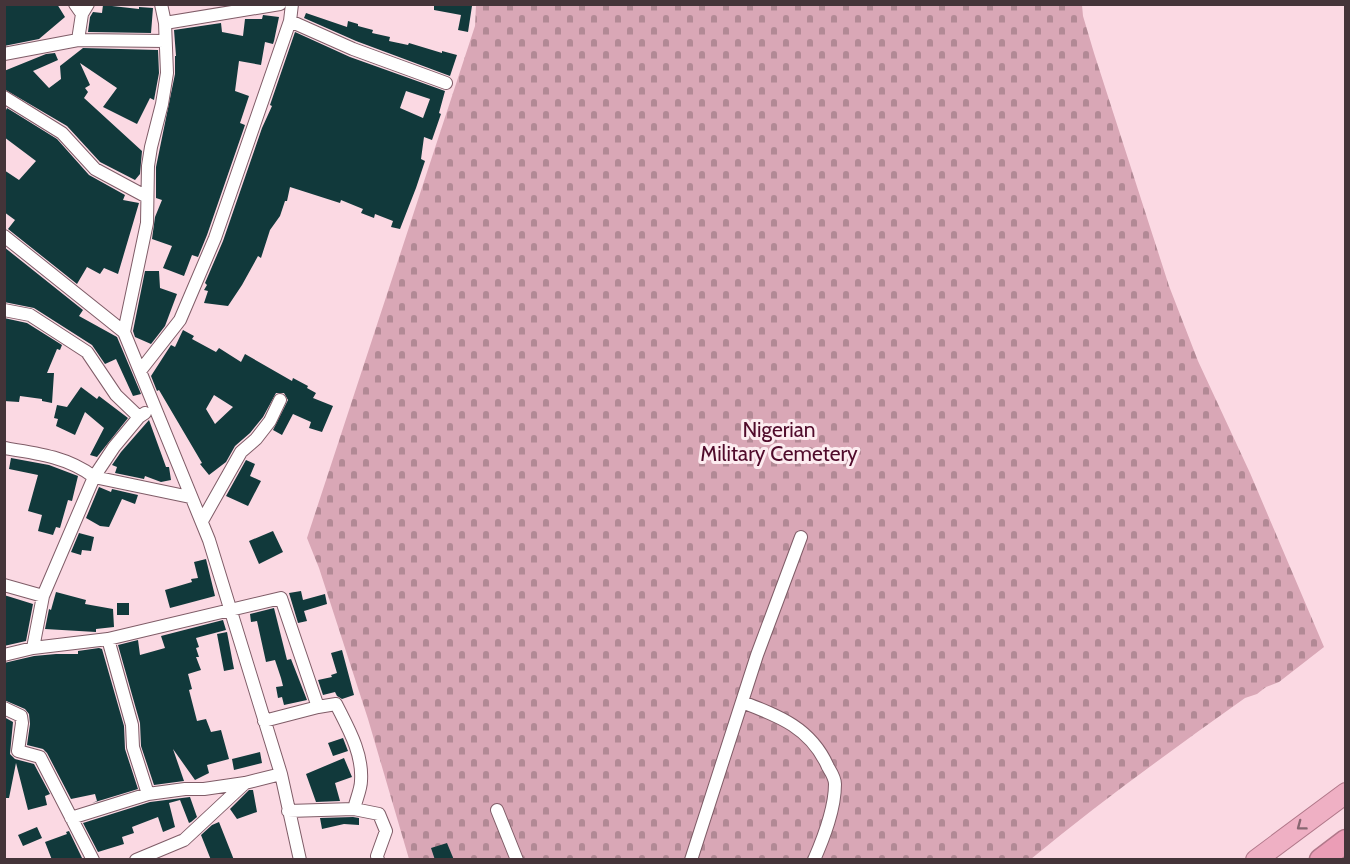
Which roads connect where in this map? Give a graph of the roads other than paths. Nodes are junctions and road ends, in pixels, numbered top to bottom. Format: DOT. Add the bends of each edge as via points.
graph roads {
  1 [pos="161,4"];
  2 [pos="280,4"];
  3 [pos="292,4"];
  4 [pos="82,8"];
  5 [pos="290,21"];
  6 [pos="165,23"];
  7 [pos="78,40"];
  8 [pos="165,41"];
  9 [pos="4,54"];
  10 [pos="446,83"];
  11 [pos="4,97"];
  12 [pos="147,197"];
  13 [pos="4,236"];
  14 [pos="4,310"];
  15 [pos="124,332"];
  16 [pos="140,370"];
  17 [pos="280,400"];
  18 [pos="154,406"];
  19 [pos="139,417"];
  20 [pos="4,448"];
  21 [pos="94,477"];
  22 [pos="190,497"];
  23 [pos="202,521"];
  24 [pos="801,537"];
  25 [pos="4,585"];
  26 [pos="43,596"];
  27 [pos="229,610"];
  28 [pos="108,639"];
  29 [pos="33,648"];
  30 [pos="4,655"];
  31 [pos="742,702"];
  32 [pos="318,707"];
  33 [pos="4,708"];
  34 [pos="264,721"];
  35 [pos="281,774"];
  36 [pos="245,783"];
  37 [pos="1346,793"];
  38 [pos="148,795"];
  39 [pos="354,808"];
  40 [pos="497,810"];
  41 [pos="288,811"];
  42 [pos="71,818"];
  43 [pos="1346,841"];
  44 [pos="93,860"];
  45 [pos="136,860"];
  46 [pos="300,860"];
  47 [pos="378,860"];
  48 [pos="517,860"];
  49 [pos="691,860"];
  50 [pos="814,860"];
  51 [pos="1256,860"];
  52 [pos="1321,860"];
  1 -- 6 [label="street"];
  2 -- 6 [label="street"];
  3 -- 5 [label="street"];
  4 -- 7 [label="street"];
  5 -- 10 [label="street"];
  5 -- 16 [label="street" via="215,238 180,320"];
  6 -- 8 [label="street"];
  7 -- 8 [label="street"];
  7 -- 9 [label="street"];
  8 -- 12 [label="street" via="167,73 151,147"];
  11 -- 12 [label="street" via="62,133 95,169"];
  12 -- 15 [label="street" via="147,223"];
  13 -- 15 [label="street"];
  14 -- 19 [label="street" via="30,315 87,352 116,395"];
  15 -- 16 [label="street"];
  16 -- 18 [label="street"];
  17 -- 23 [label="street" via="270,421 241,452"];
  18 -- 19 [label="street"];
  18 -- 22 [label="street"];
  19 -- 21 [label="street"];
  20 -- 21 [label="street" via="60,459"];
  21 -- 22 [label="street"];
  21 -- 26 [label="street"];
  22 -- 23 [label="street"];
  23 -- 27 [label="street"];
  24 -- 31 [label="street"];
  25 -- 26 [label="street"];
  26 -- 29 [label="street"];
  27 -- 28 [label="street"];
  27 -- 32 [label="street" via="281,598"];
  27 -- 34 [label="street"];
  28 -- 29 [label="street"];
  28 -- 38 [label="street"];
  29 -- 30 [label="street"];
  31 -- 49 [label="street"];
  31 -- 50 [label="street" via="779,716 802,731 824,757 835,782 831,810"];
  32 -- 34 [label="street"];
  32 -- 39 [label="street" via="336,704 352,736 361,783"];
  33 -- 42 [label="street" via="21,716 18,751 40,757"];
  34 -- 35 [label="street"];
  35 -- 36 [label="street"];
  35 -- 41 [label="street"];
  36 -- 38 [label="street"];
  36 -- 45 [label="street" via="184,840"];
  37 -- 51 [label="highway, one-way"];
  38 -- 42 [label="street"];
  39 -- 41 [label="street"];
  39 -- 47 [label="street" via="379,814 386,831"];
  40 -- 48 [label="street"];
  41 -- 46 [label="street"];
  42 -- 44 [label="street"];
  43 -- 52 [label="highway"];
}
